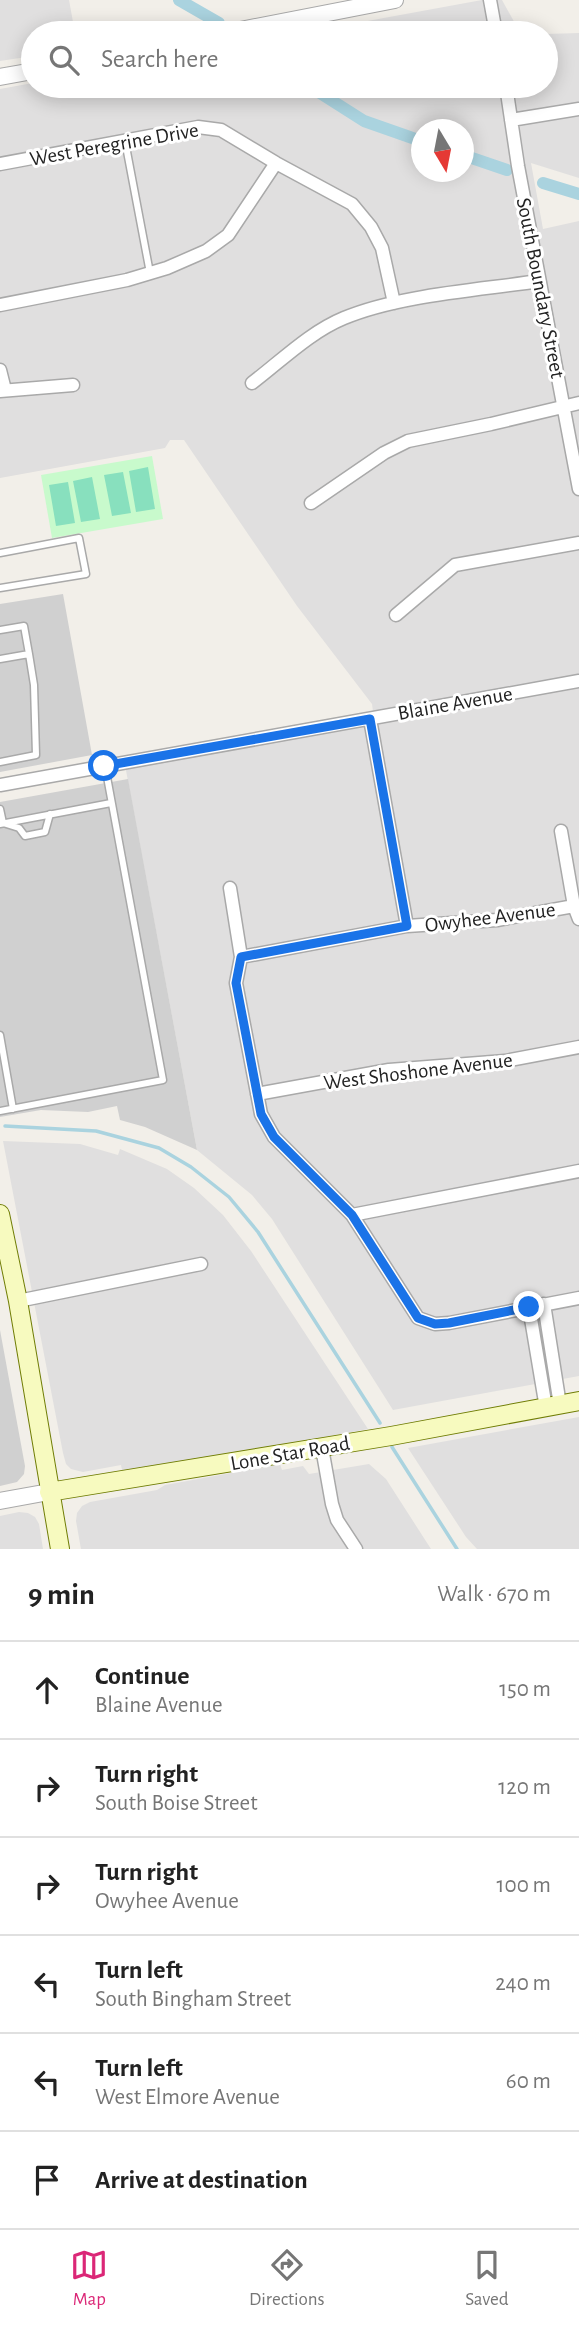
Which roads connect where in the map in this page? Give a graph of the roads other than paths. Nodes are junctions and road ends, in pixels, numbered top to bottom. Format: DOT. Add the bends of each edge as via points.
graph roads {
  1 [pos="395,0"];
  2 [pos="490,0"];
  3 [pos="335,6"];
  4 [pos="274,21"];
  5 [pos="494,21"];
  6 [pos="21,73"];
  7 [pos="0,77"];
  8 [pos="508,98"];
  9 [pos="579,108"];
  10 [pos="511,120"];
  11 [pos="125,140"];
  12 [pos="276,163"];
  13 [pos="0,164"];
  14 [pos="150,273"];
  15 [pos="539,281"];
  16 [pos="394,303"];
  17 [pos="0,305"];
  18 [pos="0,370"];
  19 [pos="252,383"];
  20 [pos="73,385"];
  21 [pos="3,391"];
  22 [pos="579,403"];
  23 [pos="563,405"];
  24 [pos="579,489"];
  25 [pos="312,503"];
  26 [pos="579,543"];
  27 [pos="0,553"];
  28 [pos="0,588"];
  29 [pos="396,615"];
  30 [pos="0,631"];
  31 [pos="29,654"];
  32 [pos="0,659"];
  33 [pos="579,681"];
  34 [pos="370,719"];
  35 [pos="0,762"];
  36 [pos="104,766"];
  37 [pos="0,785"];
  38 [pos="111,803"];
  39 [pos="0,809"];
  40 [pos="50,814"];
  41 [pos="1,823"];
  42 [pos="561,831"];
  43 [pos="230,888"];
  44 [pos="574,906"];
  45 [pos="579,919"];
  46 [pos="407,926"];
  47 [pos="241,957"];
  48 [pos="0,1035"];
  49 [pos="579,1047"];
  50 [pos="257,1094"];
  51 [pos="13,1109"];
  52 [pos="0,1111"];
  53 [pos="579,1171"];
  54 [pos="352,1215"];
  55 [pos="1,1223"];
  56 [pos="201,1264"];
  57 [pos="579,1298"];
  58 [pos="18,1301"];
  59 [pos="544,1304"];
  60 [pos="529,1307"];
  61 [pos="579,1401"];
  62 [pos="553,1406"];
  63 [pos="322,1448"];
  64 [pos="49,1492"];
  65 [pos="0,1501"];
  66 [pos="60,1549"];
  67 [pos="356,1549"];
  1 -- 3 [label="street"];
  2 -- 5 [label="street"];
  3 -- 4 [label="street"];
  6 -- 7 [label="street"];
  8 -- 10 [label="street, South Boundary Street"];
  9 -- 10 [label="street"];
  10 -- 15 [label="street, South Boundary Street"];
  11 -- 12 [label="street, West Peregrine Drive" via="209,128 221,130"];
  11 -- 13 [label="street, West Peregrine Drive"];
  11 -- 14 [label="lane"];
  12 -- 14 [label="street" via="228,235 206,251"];
  12 -- 16 [label="street, West Peregrine Drive" via="352,204 382,248"];
  14 -- 17 [label="street"];
  15 -- 16 [label="street"];
  15 -- 23 [label="street, South Boundary Street"];
  16 -- 19 [label="street" via="344,318 320,331"];
  18 -- 21 [label="street"];
  20 -- 21 [label="street"];
  22 -- 23 [label="street"];
  23 -- 24 [label="street, South Boundary Street"];
  23 -- 25 [label="street" via="408,441"];
  26 -- 29 [label="street" via="455,565"];
  27 -- 28 [label="lane" via="79,538 86,574"];
  30 -- 31 [label="lane" via="24,626"];
  31 -- 32 [label="lane"];
  31 -- 35 [label="lane" via="36,755"];
  33 -- 34 [label="street, Blaine Avenue"];
  34 -- 36 [label="street, Blaine Avenue"];
  34 -- 46 [label="street"];
  36 -- 37 [label="street, Blaine Avenue"];
  36 -- 38 [label="lane"];
  38 -- 40 [label="lane"];
  38 -- 51 [label="lane" via="163,1080"];
  39 -- 41 [label="lane"];
  40 -- 41 [label="lane"];
  40 -- 41 [label="lane" via="46,832 25,836 19,828"];
  42 -- 44 [label="street"];
  43 -- 47 [label="street"];
  44 -- 45 [label="street"];
  44 -- 46 [label="street, Owyhee Avenue" via="497,920"];
  46 -- 47 [label="street, Owyhee Avenue"];
  47 -- 50 [label="street" via="236,983"];
  48 -- 51 [label="lane"];
  49 -- 50 [label="street, West Shoshone Avenue" via="505,1061 389,1070"];
  50 -- 54 [label="street" via="261,1114 274,1137"];
  51 -- 52 [label="lane"];
  53 -- 54 [label="street"];
  54 -- 60 [label="street" via="418,1318 449,1323"];
  55 -- 58 [label="main road"];
  56 -- 58 [label="street"];
  57 -- 59 [label="street"];
  58 -- 64 [label="main road"];
  59 -- 60 [label="street"];
  59 -- 62 [label="street"];
  60 -- 62 [label="street"];
  61 -- 62 [label="main road, Lone Star Road"];
  62 -- 63 [label="main road, Lone Star Road"];
  63 -- 64 [label="main road, Lone Star Road"];
  63 -- 67 [label="street" via="337,1520"];
  64 -- 65 [label="street, Lone Star Road"];
  64 -- 66 [label="main road"];
}
